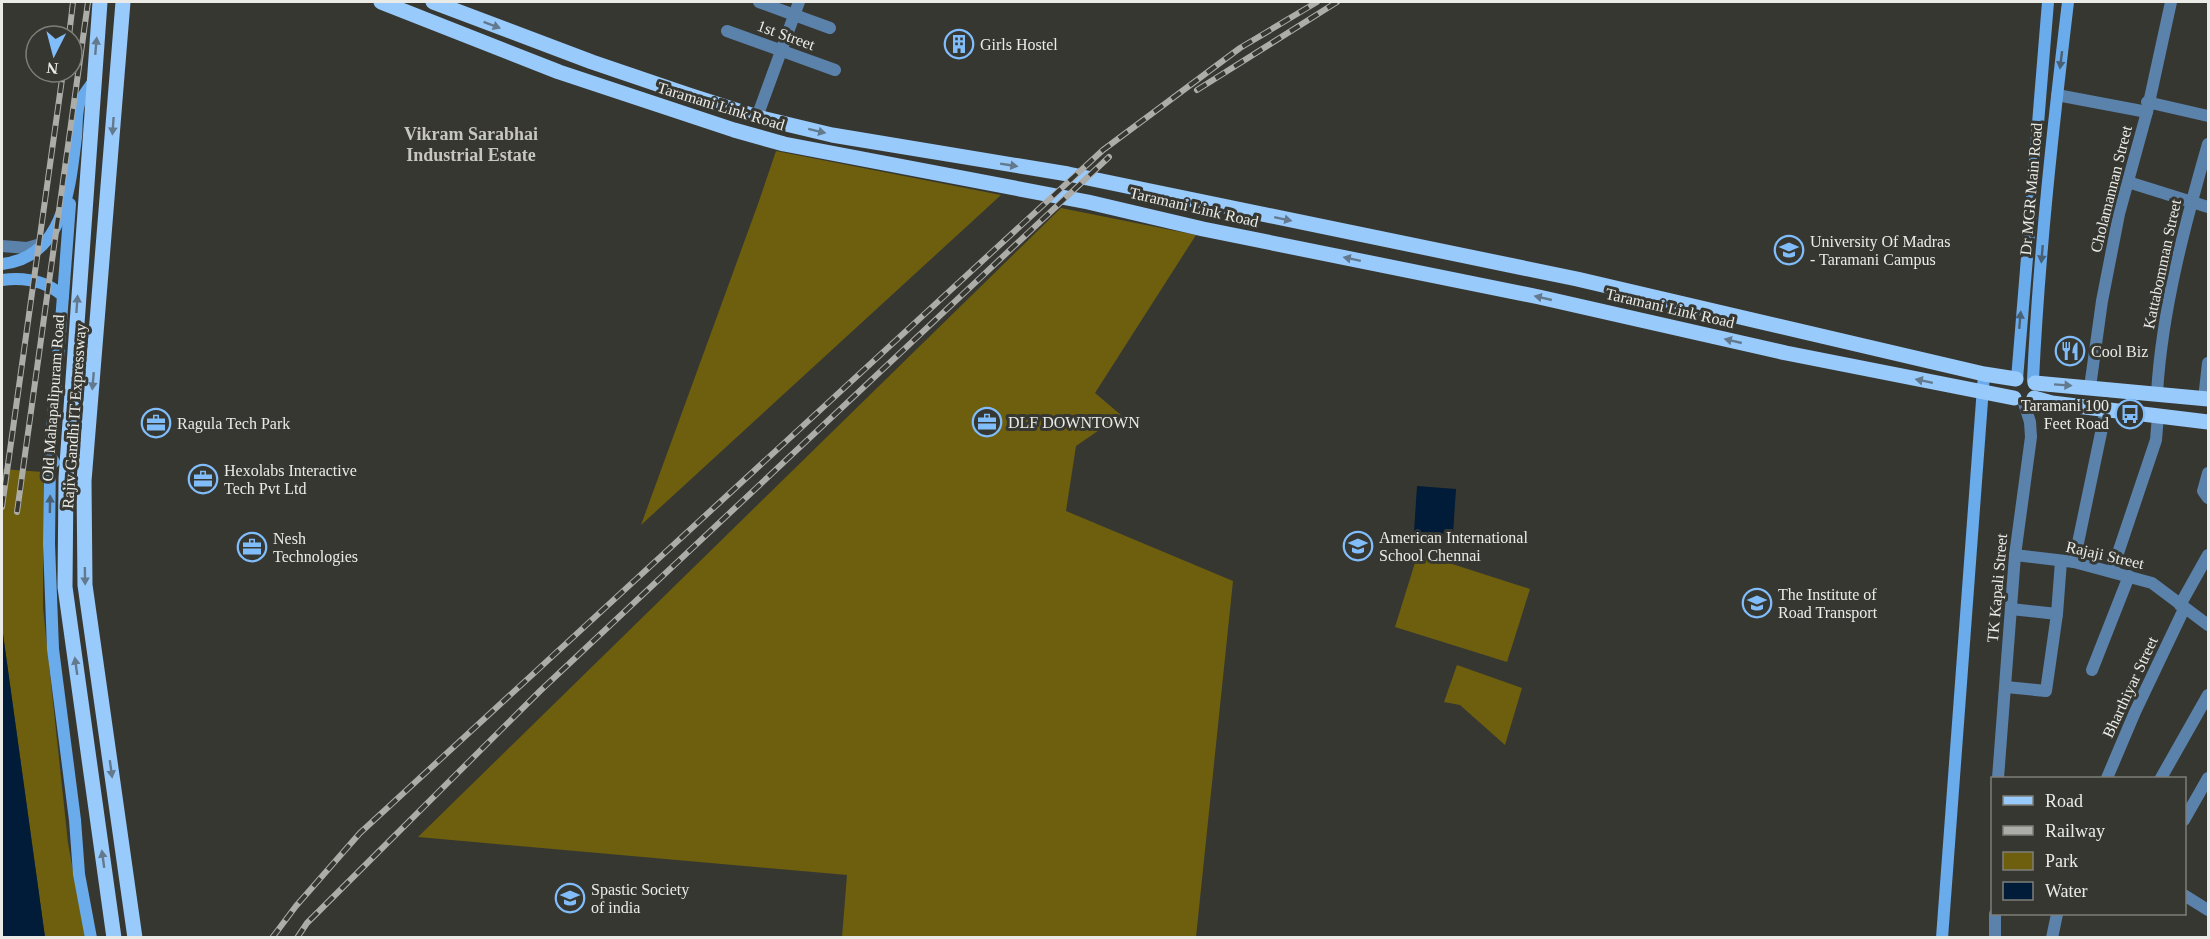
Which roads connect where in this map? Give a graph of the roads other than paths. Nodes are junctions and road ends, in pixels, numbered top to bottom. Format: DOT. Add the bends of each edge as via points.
graph roads {
  1 [pos="100,2"];
  2 [pos="381,2"];
  3 [pos="433,2"];
  4 [pos="759,2"];
  5 [pos="799,2"];
  6 [pos="2048,2"];
  7 [pos="2068,2"];
  8 [pos="2171,2"];
  9 [pos="123,3"];
  10 [pos="794,15"];
  11 [pos="830,28"];
  12 [pos="727,31"];
  13 [pos="782,50"];
  14 [pos="835,70"];
  15 [pos="94,81"];
  16 [pos="2056,96"];
  17 [pos="2147,107"];
  18 [pos="2208,116"];
  19 [pos="757,117"];
  20 [pos="2208,144"];
  21 [pos="2128,182"];
  22 [pos="70,186"];
  23 [pos="2192,202"];
  24 [pos="2208,207"];
  25 [pos="44,243"];
  26 [pos="2,246"];
  27 [pos="6,264"];
  28 [pos="6,279"];
  29 [pos="63,296"];
  30 [pos="2208,363"];
  31 [pos="1984,374"];
  32 [pos="2016,379"];
  33 [pos="2090,387"];
  34 [pos="1982,393"];
  35 [pos="2028,393"];
  36 [pos="2157,393"];
  37 [pos="2206,399"];
  38 [pos="2106,409"];
  39 [pos="2158,415"];
  40 [pos="2208,422"];
  41 [pos="50,456"];
  42 [pos="2208,473"];
  43 [pos="66,477"];
  44 [pos="2208,498"];
  45 [pos="2015,555"];
  46 [pos="2208,555"];
  47 [pos="2061,561"];
  48 [pos="2074,562"];
  49 [pos="2112,571"];
  50 [pos="2129,576"];
  51 [pos="2182,607"];
  52 [pos="2011,609"];
  53 [pos="2057,614"];
  54 [pos="2208,625"];
  55 [pos="2092,670"];
  56 [pos="2006,687"];
  57 [pos="2208,695"];
  58 [pos="1998,777"];
  59 [pos="2107,777"];
  60 [pos="2163,777"];
  61 [pos="2208,778"];
  62 [pos="2186,816"];
  63 [pos="129,894"];
  64 [pos="2186,896"];
  65 [pos="108,898"];
  66 [pos="2208,910"];
  67 [pos="1995,915"];
  68 [pos="2057,915"];
  69 [pos="91,938"];
  70 [pos="114,938"];
  71 [pos="135,938"];
  72 [pos="1942,938"];
  73 [pos="1995,938"];
  74 [pos="2052,938"];
  15 -- 1 [label="main road, Old Mahapalipuram Road, one-way"];
  34 -- 2 [label="main road, Taramani Link Road, one-way" via="1088,202 784,144 559,72"];
  3 -- 19 [label="main road, Taramani Link Road, one-way" via="592,63"];
  4 -- 10 [label="street"];
  5 -- 10 [label="street"];
  32 -- 6 [label="main road, Dr MGR Main Road, one-way"];
  7 -- 16 [label="main road, Dr MGR Main Road, one-way"];
  8 -- 17 [label="street, Cholamannan Street"];
  9 -- 63 [label="main road, Rajiv Gandhi IT Expressway, one-way" via="84,481 85,585"];
  10 -- 11 [label="street"];
  10 -- 13 [label="street"];
  12 -- 13 [label="street, 1st Street"];
  13 -- 14 [label="street, 1st Street"];
  13 -- 19 [label="street"];
  15 -- 22 [label="main road" via="79,104"];
  43 -- 15 [label="main road, Old Mahapalipuram Road, one-way"];
  16 -- 17 [label="street"];
  16 -- 35 [label="main road, Dr MGR Main Road, one-way"];
  17 -- 18 [label="street"];
  17 -- 21 [label="street, Cholamannan Street"];
  19 -- 31 [label="main road, Taramani Link Road, one-way" via="832,135 1068,174 1542,272"];
  20 -- 23 [label="street, Kattabomman Street"];
  21 -- 23 [label="street"];
  21 -- 33 [label="street, Cholamannan Street" via="2102,301"];
  22 -- 25 [label="main road" via="59,222"];
  22 -- 29 [label="main road"];
  23 -- 24 [label="street"];
  23 -- 36 [label="street, Kattabomman Street" via="2159,355"];
  25 -- 26 [label="street" via="27,248"];
  25 -- 27 [label="main road" via="24,258"];
  28 -- 29 [label="main road" via="40,282"];
  29 -- 41 [label="main road"];
  30 -- 37 [label="street"];
  31 -- 32 [label="main road, Taramani Link Road"];
  31 -- 34 [label="main road"];
  32 -- 35 [label="main road" via="2011,388"];
  35 -- 33 [label="main road, one-way"];
  33 -- 36 [label="main road"];
  34 -- 35 [label="main road, Taramani Link Road"];
  34 -- 72 [label="main road"];
  35 -- 38 [label="main road"];
  35 -- 45 [label="street, TK Kapali Street" via="2031,437"];
  36 -- 37 [label="main road"];
  38 -- 39 [label="main road"];
  38 -- 48 [label="street"];
  39 -- 40 [label="main road"];
  39 -- 49 [label="street" via="2156,440"];
  41 -- 43 [label="main road"];
  69 -- 41 [label="main road, one-way" via="79,874 53,649"];
  42 -- 44 [label="street" via="2203,491"];
  65 -- 43 [label="main road, Old Mahapalipuram Road, one-way" via="65,587"];
  45 -- 47 [label="street, Rajaji Street"];
  45 -- 52 [label="street, TK Kapali Street"];
  46 -- 51 [label="street, Bharthiyar Street"];
  47 -- 48 [label="street, Rajaji Street"];
  47 -- 53 [label="street"];
  48 -- 49 [label="street, Rajaji Street"];
  49 -- 50 [label="street, Rajaji Street"];
  50 -- 51 [label="street, Rajaji Street" via="2152,583"];
  50 -- 55 [label="street"];
  51 -- 54 [label="street, Rajaji Street"];
  51 -- 59 [label="street, Bharthiyar Street"];
  52 -- 53 [label="street"];
  52 -- 56 [label="street, TK Kapali Street"];
  53 -- 56 [label="street" via="2046,691"];
  56 -- 58 [label="street, TK Kapali Street"];
  57 -- 60 [label="street"];
  61 -- 62 [label="street"];
  63 -- 65 [label="main road"];
  63 -- 71 [label="main road, Rajiv Gandhi IT Expressway"];
  64 -- 66 [label="street"];
  65 -- 70 [label="main road, Old Mahapalipuram Road"];
  67 -- 73 [label="street"];
  68 -- 74 [label="street"];
}
